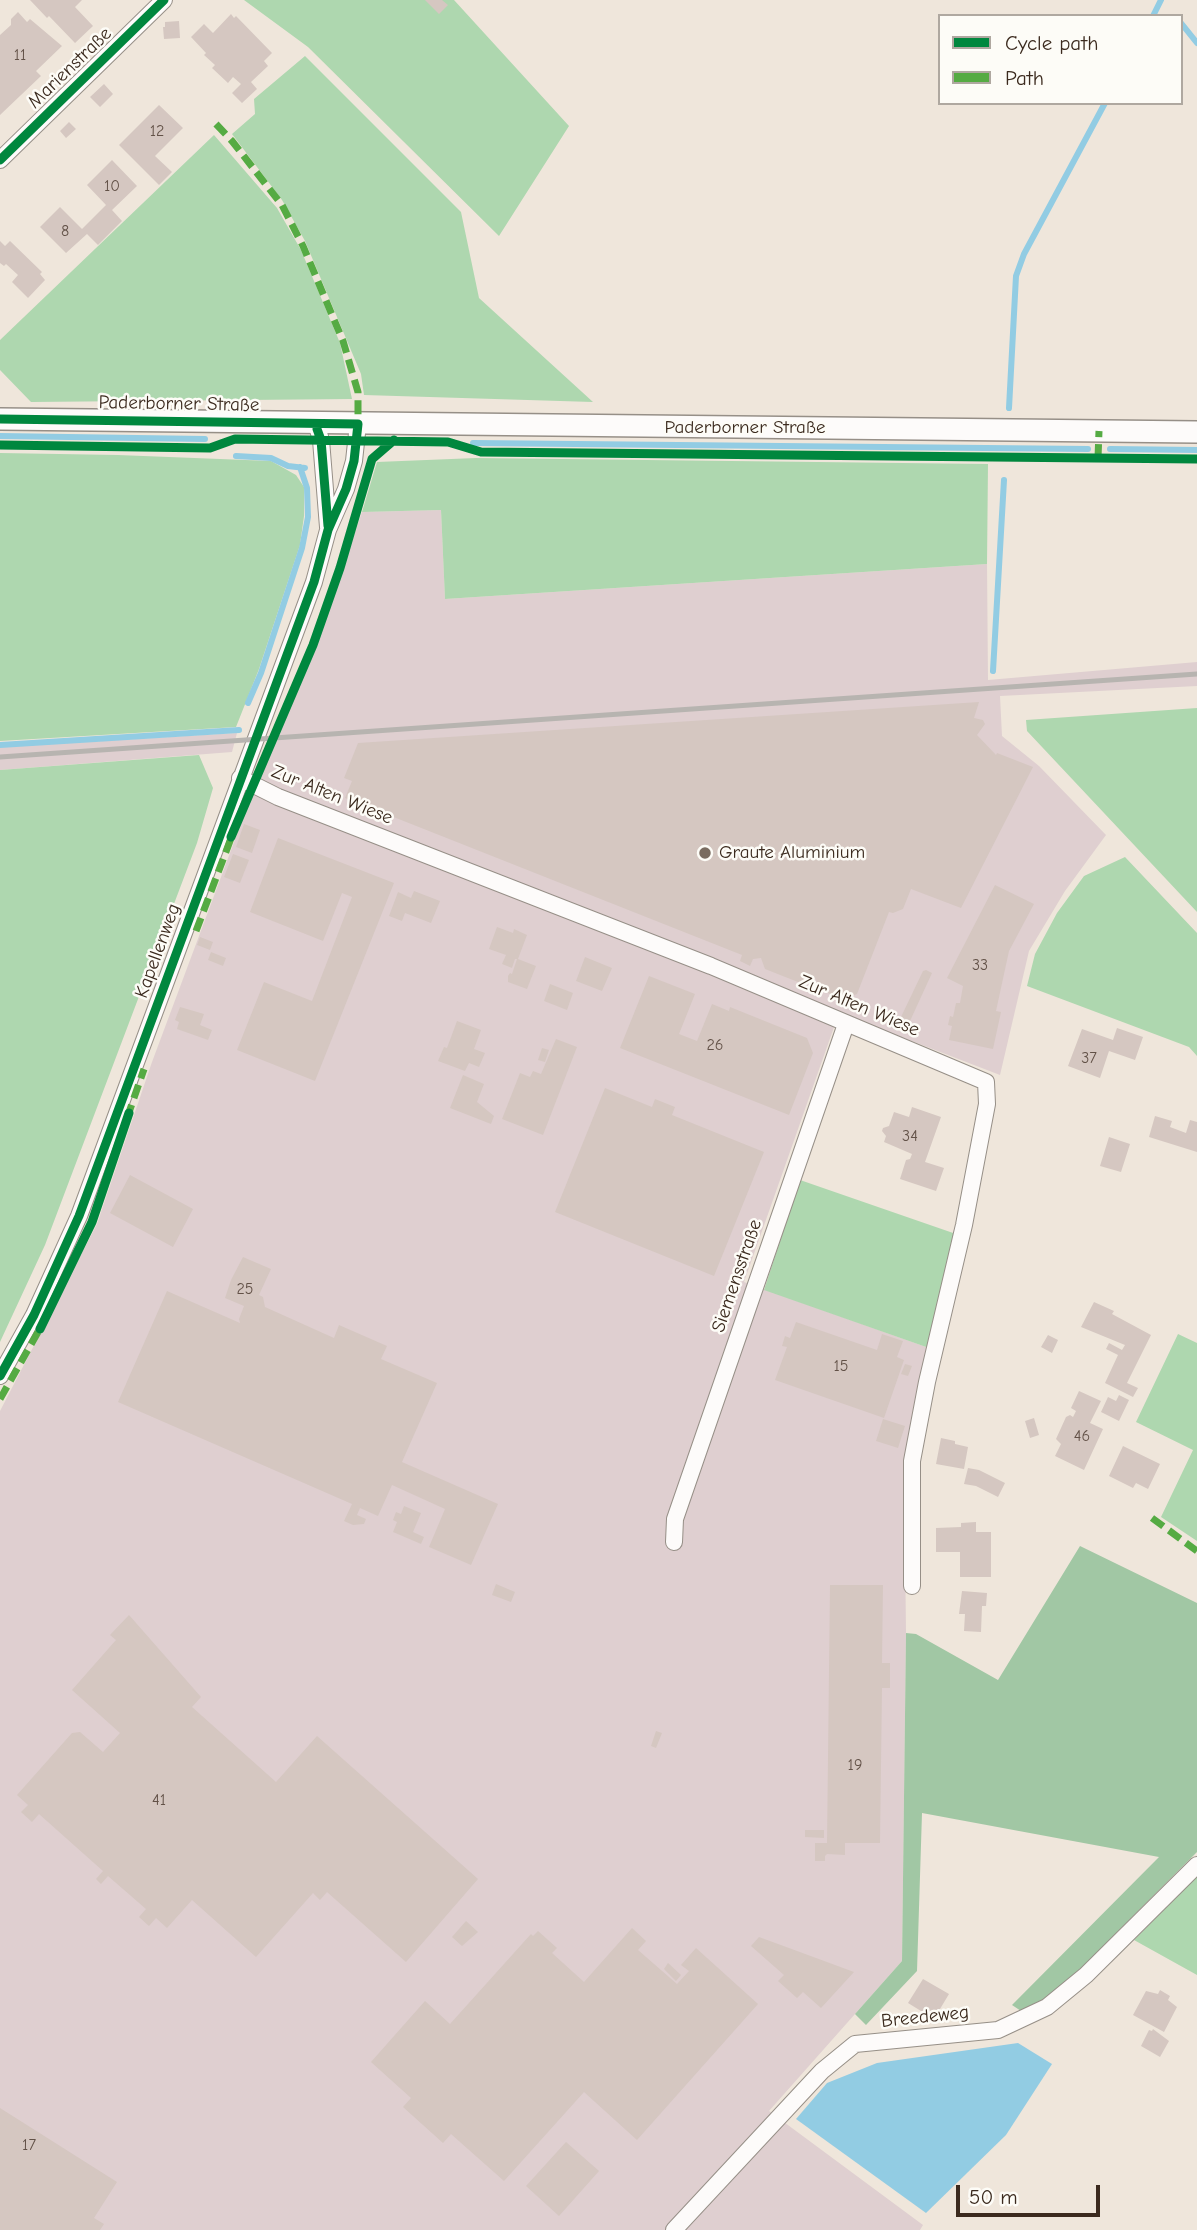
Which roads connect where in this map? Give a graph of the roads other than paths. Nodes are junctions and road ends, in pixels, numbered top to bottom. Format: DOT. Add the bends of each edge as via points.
graph roads {
  1 [pos="164,0"];
  2 [pos="0,160"];
  3 [pos="0,419"];
  4 [pos="316,423"];
  5 [pos="358,424"];
  6 [pos="1197,432"];
  7 [pos="328,530"];
  8 [pos="240,778"];
  9 [pos="846,1024"];
  10 [pos="0,1376"];
  11 [pos="674,1542"];
  12 [pos="912,1586"];
  13 [pos="1197,1865"];
  14 [pos="674,2230"];
  1 -- 2 [label="street, Marienstraße"];
  3 -- 4 [label="main road, Paderborner Straße"];
  4 -- 5 [label="main road, Paderborner Straße"];
  4 -- 7 [label="street, Kapellenweg"];
  5 -- 6 [label="main road, Paderborner Straße"];
  5 -- 7 [label="street, Kapellenweg" via="354,461"];
  7 -- 8 [label="street, Kapellenweg" via="314,582"];
  8 -- 9 [label="street, Zur Alten Wiese"];
  8 -- 10 [label="street, Kapellenweg" via="79,1216"];
  9 -- 11 [label="street, Siemensstraße" via="675,1519"];
  9 -- 12 [label="street, Zur Alten Wiese" via="986,1082 964,1225 912,1461"];
  13 -- 14 [label="street, Breedeweg" via="1086,1975 1047,2007 998,2030 855,2044 822,2071"];
}
